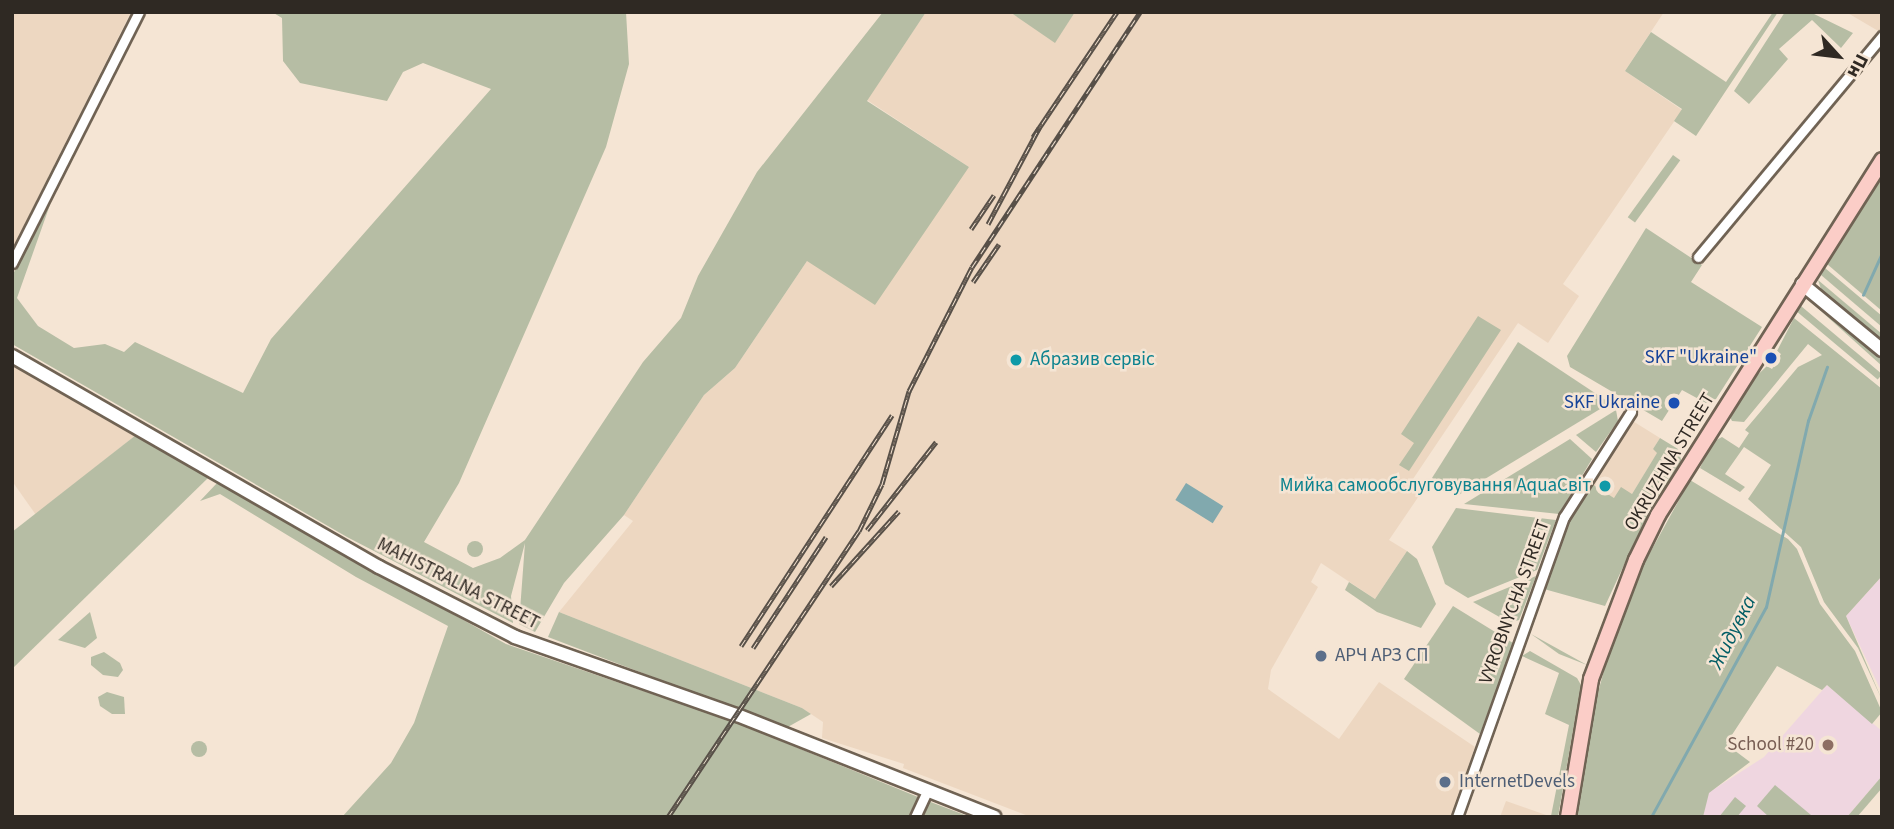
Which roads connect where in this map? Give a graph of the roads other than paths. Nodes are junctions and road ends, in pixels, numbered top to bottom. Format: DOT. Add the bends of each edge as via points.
graph roads {
  1 [pos="139,12"];
  2 [pos="1882,36"];
  3 [pos="1882,160"];
  4 [pos="1698,257"];
  5 [pos="12,263"];
  6 [pos="1802,284"];
  7 [pos="1882,350"];
  8 [pos="12,356"];
  9 [pos="1631,412"];
  10 [pos="927,791"];
  11 [pos="915,817"];
  12 [pos="994,817"];
  13 [pos="1457,817"];
  14 [pos="1568,817"];
  1 -- 5 [label="street"];
  2 -- 4 [label="street"];
  3 -- 6 [label="main road, OKRUZHNA STREET"];
  6 -- 7 [label="street"];
  6 -- 14 [label="main road, OKRUZHNA STREET" via="1658,515 1620,594 1591,679"];
  8 -- 10 [label="street, MAHISTRALNA STREET" via="379,567 515,637 737,715"];
  9 -- 13 [label="street, VYROBNYCHA STREET" via="1564,517"];
  10 -- 11 [label="street"];
  10 -- 12 [label="street, MAHISTRALNA STREET"];
}
